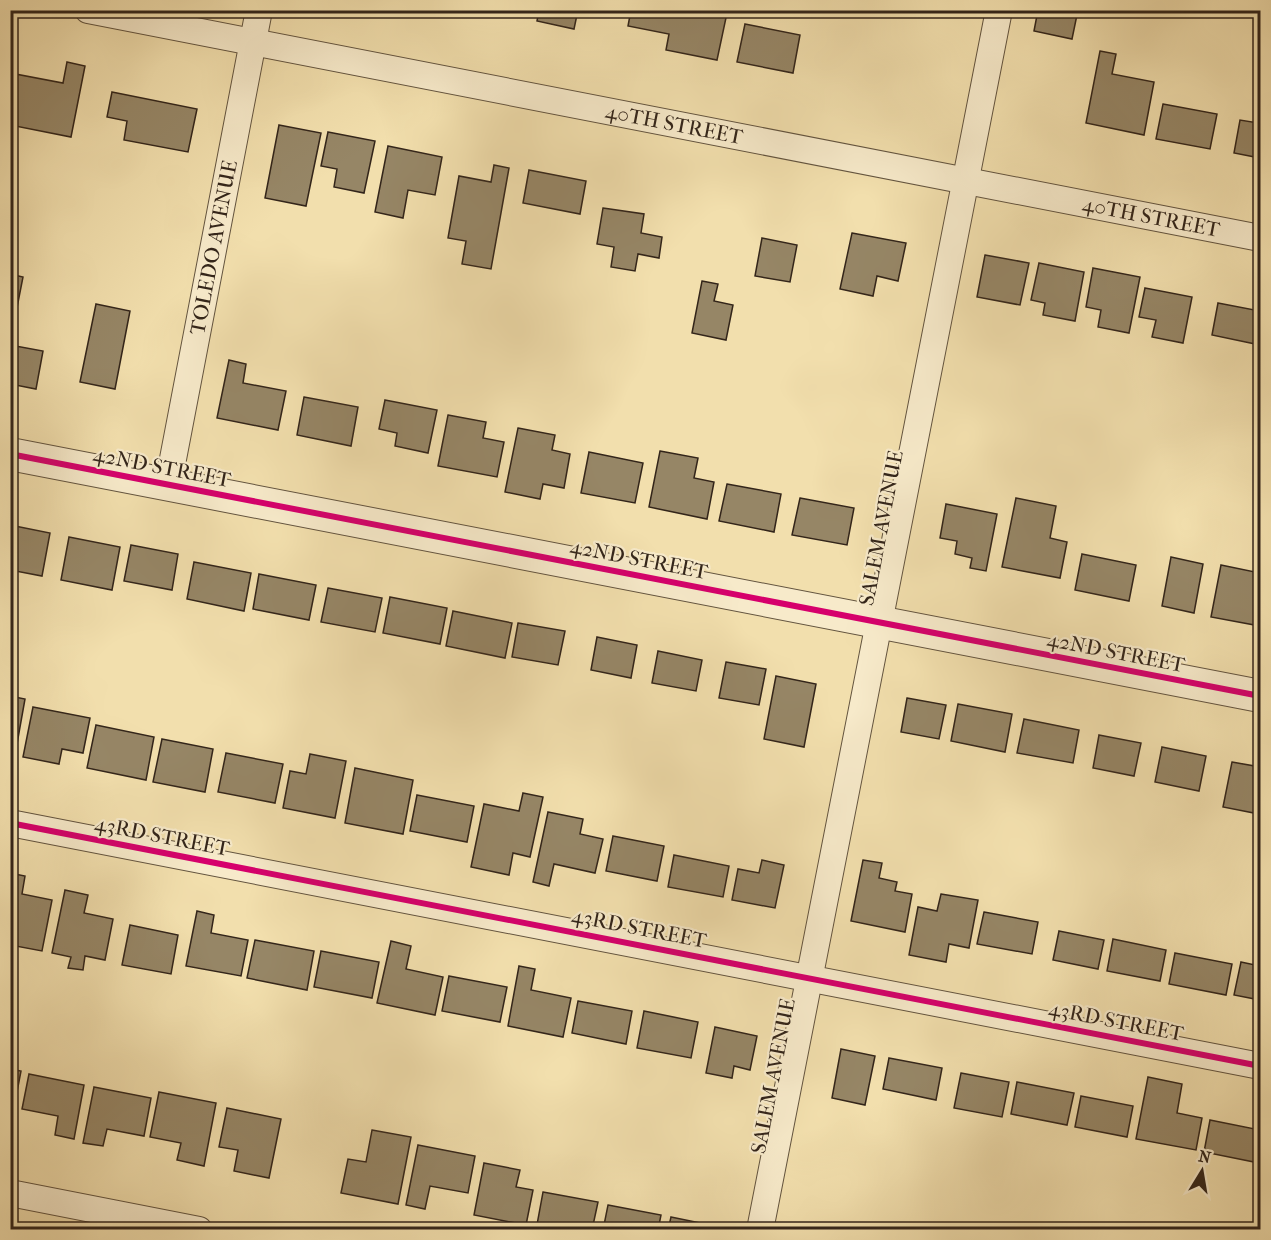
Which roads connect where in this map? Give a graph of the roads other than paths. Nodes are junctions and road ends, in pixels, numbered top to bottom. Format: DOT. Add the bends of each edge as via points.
graph roads {
  1 [pos="88,10"];
  2 [pos="259,10"];
  3 [pos="999,10"];
  4 [pos="253,43"];
  5 [pos="966,180"];
  6 [pos="1260,238"];
  7 [pos="10,454"];
  8 [pos="168,485"];
  9 [pos="879,622"];
  10 [pos="1260,696"];
  11 [pos="10,823"];
  12 [pos="809,978"];
  13 [pos="1260,1066"];
  14 [pos="10,1193"];
  15 [pos="199,1230"];
  16 [pos="760,1230"];
  1 -- 4 [label="street, 40TH STREET"];
  2 -- 4 [label="street, TOLEDO AVENUE"];
  3 -- 5 [label="street, SALEM AVENUE"];
  4 -- 5 [label="street, 40TH STREET"];
  4 -- 8 [label="street, TOLEDO AVENUE"];
  5 -- 6 [label="street, 40TH STREET"];
  5 -- 9 [label="street, SALEM AVENUE"];
  7 -- 8 [label="street, 42ND STREET"];
  8 -- 9 [label="street, 42ND STREET"];
  9 -- 10 [label="street, 42ND STREET"];
  9 -- 12 [label="street, SALEM AVENUE"];
  11 -- 12 [label="street, 43RD STREET"];
  12 -- 13 [label="street, 43RD STREET"];
  12 -- 16 [label="street, SALEM AVENUE"];
  14 -- 15 [label="street"];
}
